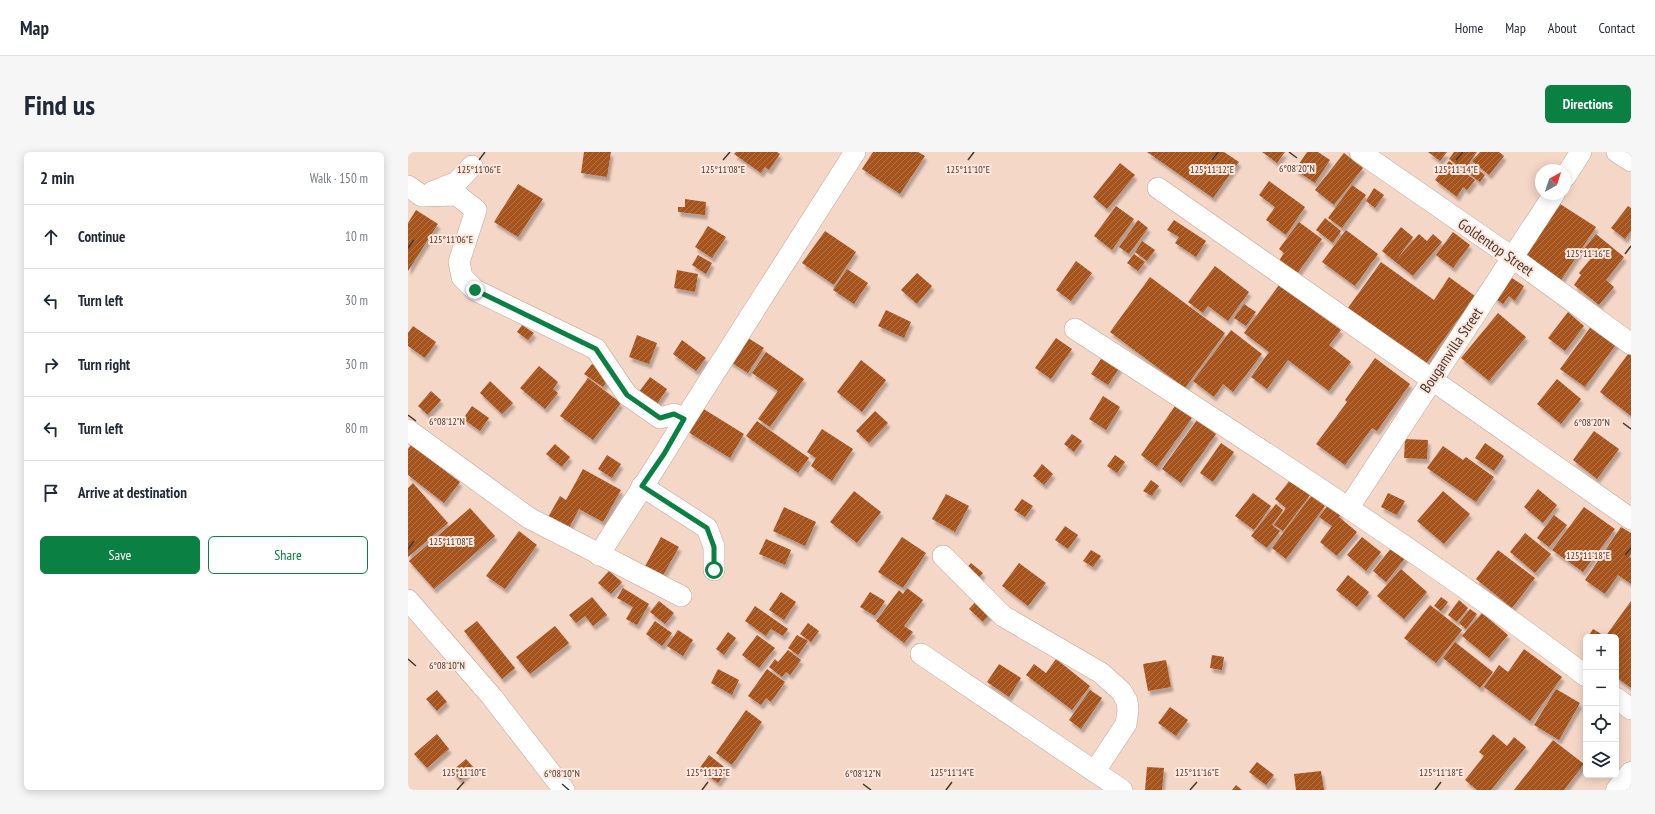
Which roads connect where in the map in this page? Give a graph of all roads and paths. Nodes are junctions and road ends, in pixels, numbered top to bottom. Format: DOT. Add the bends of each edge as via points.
graph roads {
  1 [pos="855,152"];
  2 [pos="1360,152"];
  3 [pos="1581,152"];
  4 [pos="1618,152"];
  5 [pos="1631,161"];
  6 [pos="472,166"];
  7 [pos="1571,168"];
  8 [pos="1158,188"];
  9 [pos="415,191"];
  10 [pos="1550,200"];
  11 [pos="1513,258"];
  12 [pos="1075,329"];
  13 [pos="1631,344"];
  14 [pos="1431,379"];
  15 [pos="684,419"];
  16 [pos="408,430"];
  17 [pos="642,486"];
  18 [pos="1349,507"];
  19 [pos="1631,519"];
  20 [pos="599,555"];
  21 [pos="943,556"];
  22 [pos="714,570"];
  23 [pos="681,596"];
  24 [pos="408,600"];
  25 [pos="921,654"];
  26 [pos="1583,674"];
  27 [pos="1619,700"];
  28 [pos="1631,710"];
  29 [pos="1095,771"];
  30 [pos="1631,772"];
  31 [pos="564,790"];
  32 [pos="1122,790"];
  33 [pos="1616,790"];
  1 -- 15 [label="street"];
  2 -- 11 [label="street, Goldentop Street"];
  3 -- 7 [label="street"];
  4 -- 5 [label="street"];
  6 -- 9 [label="street" via="457,182"];
  8 -- 14 [label="street"];
  9 -- 15 [label="street" via="457,195 476,210 459,262 462,277 475,290 596,349 627,395 660,418 674,414"];
  10 -- 11 [label="street, Bougamvilla Street"];
  11 -- 13 [label="street, Goldentop Street"];
  11 -- 14 [label="street, Bougamvilla Street"];
  12 -- 18 [label="street"];
  14 -- 18 [label="street, Bougamvilla Street"];
  14 -- 19 [label="street"];
  15 -- 17 [label="street"];
  16 -- 20 [label="street" via="529,518"];
  17 -- 20 [label="street"];
  17 -- 22 [label="street" via="707,528 714,547"];
  18 -- 26 [label="street"];
  20 -- 23 [label="street"];
  21 -- 29 [label="street" via="1003,616 1101,673 1121,691 1127,701 1126,724"];
  24 -- 31 [label="street" via="492,697"];
  25 -- 29 [label="street"];
  27 -- 28 [label="street"];
  29 -- 32 [label="street"];
  30 -- 33 [label="main road"];
}
